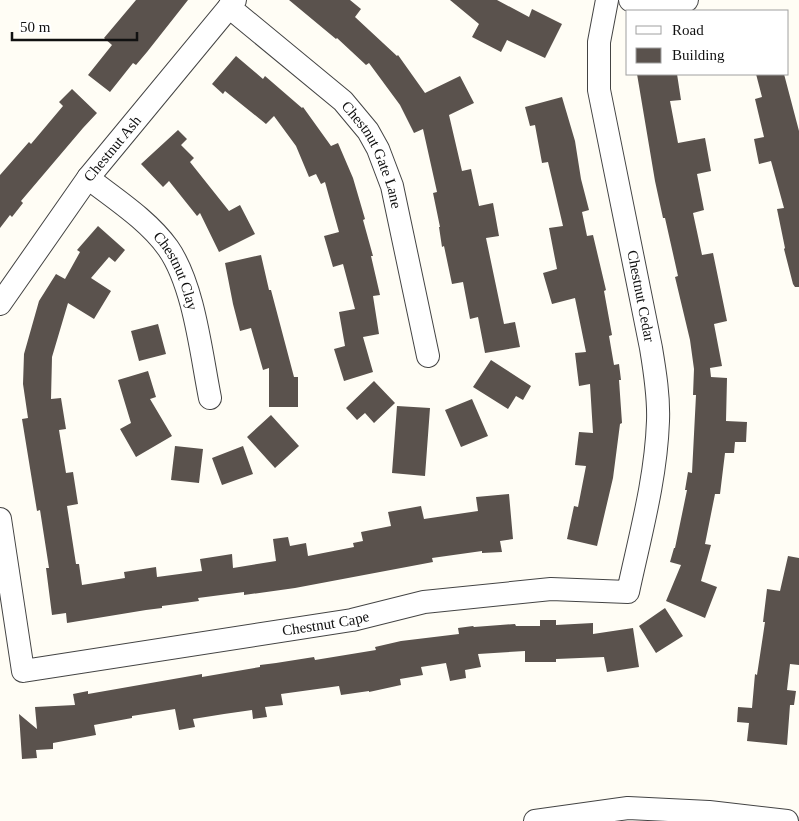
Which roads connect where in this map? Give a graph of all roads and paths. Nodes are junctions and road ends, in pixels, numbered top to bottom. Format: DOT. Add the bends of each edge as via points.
graph roads {
  1 [pos="607,0"];
  2 [pos="630,0"];
  3 [pos="687,0"];
  4 [pos="232,4"];
  5 [pos="88,178"];
  6 [pos="0,304"];
  7 [pos="428,356"];
  8 [pos="210,398"];
  9 [pos="0,519"];
  10 [pos="628,592"];
  11 [pos="535,821"];
  12 [pos="787,821"];
  1 -- 10 [label="street, Chestnut Cedar" via="599,42 600,90 651,348 658,420 650,491"];
  2 -- 3 [label="street"];
  4 -- 5 [label="street, Chestnut Ash"];
  4 -- 7 [label="street, Chestnut Gate Lane" via="343,101 378,149 392,186"];
  5 -- 6 [label="street, Chestnut Ash"];
  5 -- 8 [label="street, Chestnut Clay" via="142,221 168,248 182,273"];
  9 -- 10 [label="street, Chestnut Cape" via="24,671 352,620 424,602 551,589"];
  11 -- 12 [label="street" via="628,808 709,812"];
}
